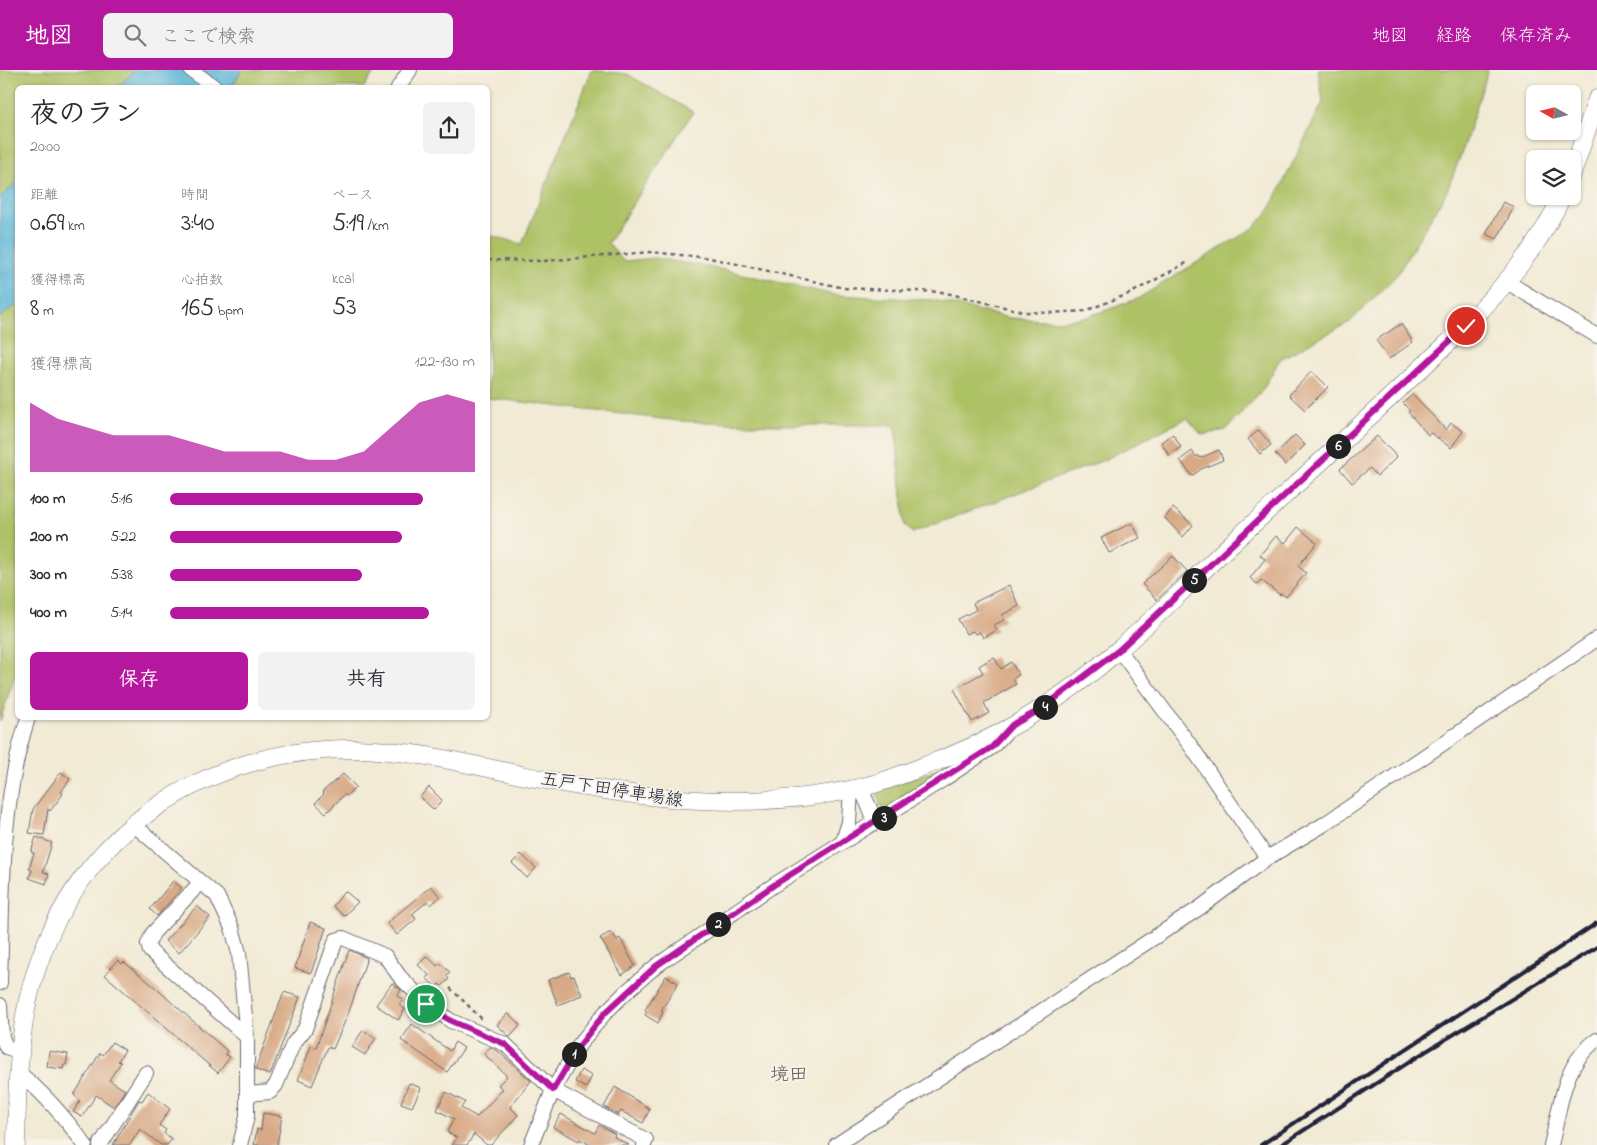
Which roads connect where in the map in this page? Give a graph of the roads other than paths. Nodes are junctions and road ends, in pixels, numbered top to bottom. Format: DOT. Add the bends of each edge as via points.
graph roads {
  1 [pos="191,70"];
  2 [pos="410,70"];
  3 [pos="212,85"];
  4 [pos="400,85"];
  5 [pos="1597,99"];
  6 [pos="1580,150"];
  7 [pos="1558,205"];
  8 [pos="1507,282"];
  9 [pos="1597,336"];
  10 [pos="1597,640"];
  11 [pos="1119,650"];
  12 [pos="27,720"];
  13 [pos="1012,725"];
  14 [pos="856,788"];
  15 [pos="133,824"];
  16 [pos="874,824"];
  17 [pos="843,841"];
  18 [pos="1266,858"];
  19 [pos="201,882"];
  20 [pos="0,983"];
  21 [pos="0,1005"];
  22 [pos="247,1037"];
  23 [pos="1597,1040"];
  24 [pos="21,1052"];
  25 [pos="19,1073"];
  26 [pos="146,1073"];
  27 [pos="553,1090"];
  28 [pos="247,1094"];
  29 [pos="16,1145"];
  30 [pos="86,1145"];
  31 [pos="100,1145"];
  32 [pos="240,1145"];
  33 [pos="531,1145"];
  34 [pos="644,1145"];
  35 [pos="836,1145"];
  36 [pos="1552,1145"];
  1 -- 3 [label="street"];
  2 -- 4 [label="street"];
  5 -- 6 [label="main road"];
  7 -- 8 [label="main road, 五戸下田停車場線" via="1551,220"];
  8 -- 9 [label="street"];
  8 -- 11 [label="main road, 五戸下田停車場線" via="1423,366"];
  10 -- 18 [label="street" via="1323,825"];
  11 -- 13 [label="main road, 五戸下田停車場線" via="1040,710"];
  11 -- 18 [label="street" via="1193,749"];
  12 -- 20 [label="street" via="10,789 4,844"];
  13 -- 14 [label="main road, 五戸下田停車場線" via="931,764"];
  13 -- 16 [label="street" via="992,747"];
  14 -- 15 [label="main road, 五戸下田停車場線" via="752,801 700,802 636,796 430,756 390,751 325,750 247,762 208,777"];
  14 -- 16 [label="street" via="872,813"];
  14 -- 17 [label="street"];
  15 -- 19 [label="street"];
  15 -- 24 [label="main road, 五戸下田停車場線" via="99,857 59,918 34,976"];
  16 -- 17 [label="street"];
  17 -- 27 [label="street" via="656,966 604,1014 579,1046"];
  18 -- 35 [label="street" via="1202,907"];
  19 -- 22 [label="street" via="217,896 232,928 239,953"];
  19 -- 22 [label="street" via="153,933 148,944 150,951"];
  21 -- 24 [label="street" via="2,1038 6,1047"];
  22 -- 28 [label="street"];
  23 -- 36 [label="street" via="1577,1058 1568,1077"];
  24 -- 25 [label="main road, 五戸下田停車場線"];
  25 -- 29 [label="main road, 五戸下田停車場線"];
  25 -- 30 [label="street"];
  26 -- 31 [label="street"];
  27 -- 28 [label="street" via="505,1044 451,1021 426,1004 385,956 343,938 336,940 305,1029 293,1044 276,1085 270,1092"];
  27 -- 33 [label="street"];
  27 -- 34 [label="street" via="646,1140"];
  28 -- 32 [label="street" via="247,1116"];
}
